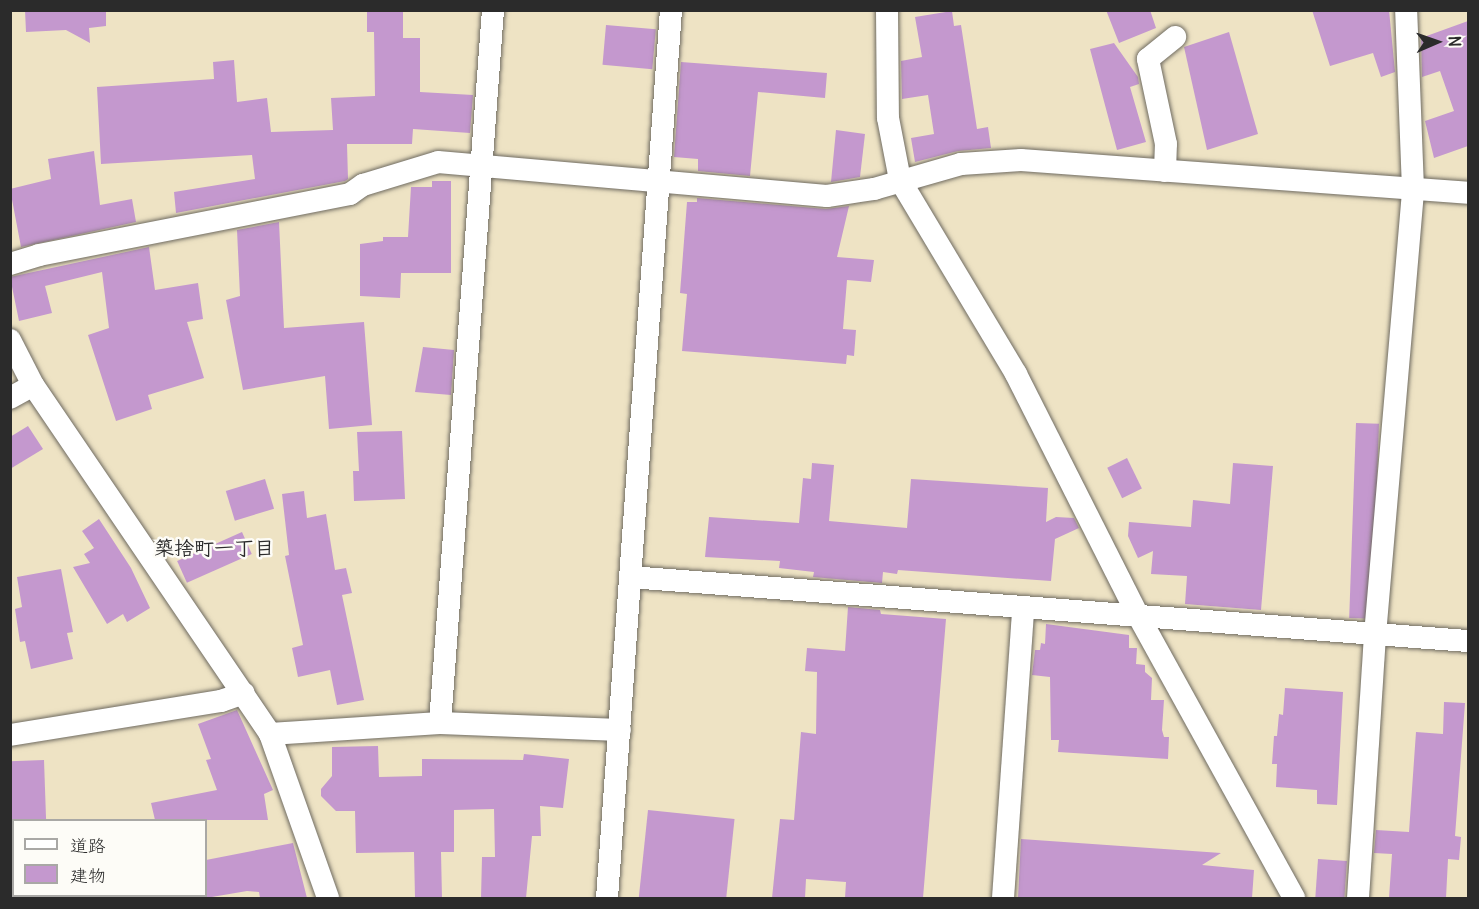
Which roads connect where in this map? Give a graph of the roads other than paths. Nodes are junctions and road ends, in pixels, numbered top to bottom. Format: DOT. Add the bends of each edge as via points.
graph roads {
  1 [pos="493,10"];
  2 [pos="671,10"];
  3 [pos="887,10"];
  4 [pos="1406,10"];
  5 [pos="1174,37"];
  6 [pos="483,164"];
  7 [pos="1165,171"];
  8 [pos="661,178"];
  9 [pos="900,180"];
  10 [pos="1413,189"];
  11 [pos="1468,193"];
  12 [pos="10,264"];
  13 [pos="10,339"];
  14 [pos="33,386"];
  15 [pos="10,398"];
  16 [pos="630,577"];
  17 [pos="1023,609"];
  18 [pos="1139,617"];
  19 [pos="1375,635"];
  20 [pos="1468,641"];
  21 [pos="244,693"];
  22 [pos="440,723"];
  23 [pos="620,730"];
  24 [pos="270,734"];
  25 [pos="10,735"];
  26 [pos="328,898"];
  27 [pos="607,898"];
  28 [pos="1003,898"];
  29 [pos="1294,898"];
  30 [pos="1358,898"];
  1 -- 6 [label="street"];
  2 -- 8 [label="street"];
  3 -- 9 [label="street" via="888,118"];
  4 -- 10 [label="street"];
  5 -- 7 [label="street" via="1148,59 1166,144"];
  6 -- 8 [label="street"];
  6 -- 12 [label="street" via="438,162 363,185 350,194"];
  6 -- 22 [label="street"];
  7 -- 9 [label="street" via="1021,160 961,164"];
  7 -- 10 [label="street"];
  8 -- 9 [label="street" via="827,196 874,189"];
  8 -- 16 [label="street"];
  9 -- 18 [label="street" via="1016,374"];
  10 -- 11 [label="street"];
  10 -- 19 [label="street"];
  13 -- 14 [label="street"];
  14 -- 15 [label="street"];
  14 -- 21 [label="street"];
  16 -- 17 [label="street"];
  16 -- 23 [label="street"];
  17 -- 18 [label="street"];
  17 -- 28 [label="street"];
  18 -- 19 [label="street"];
  18 -- 29 [label="street"];
  19 -- 20 [label="street"];
  19 -- 30 [label="street"];
  21 -- 24 [label="street"];
  21 -- 25 [label="street" via="221,701"];
  22 -- 23 [label="street"];
  22 -- 24 [label="street"];
  23 -- 27 [label="street"];
  24 -- 26 [label="street"];
}
